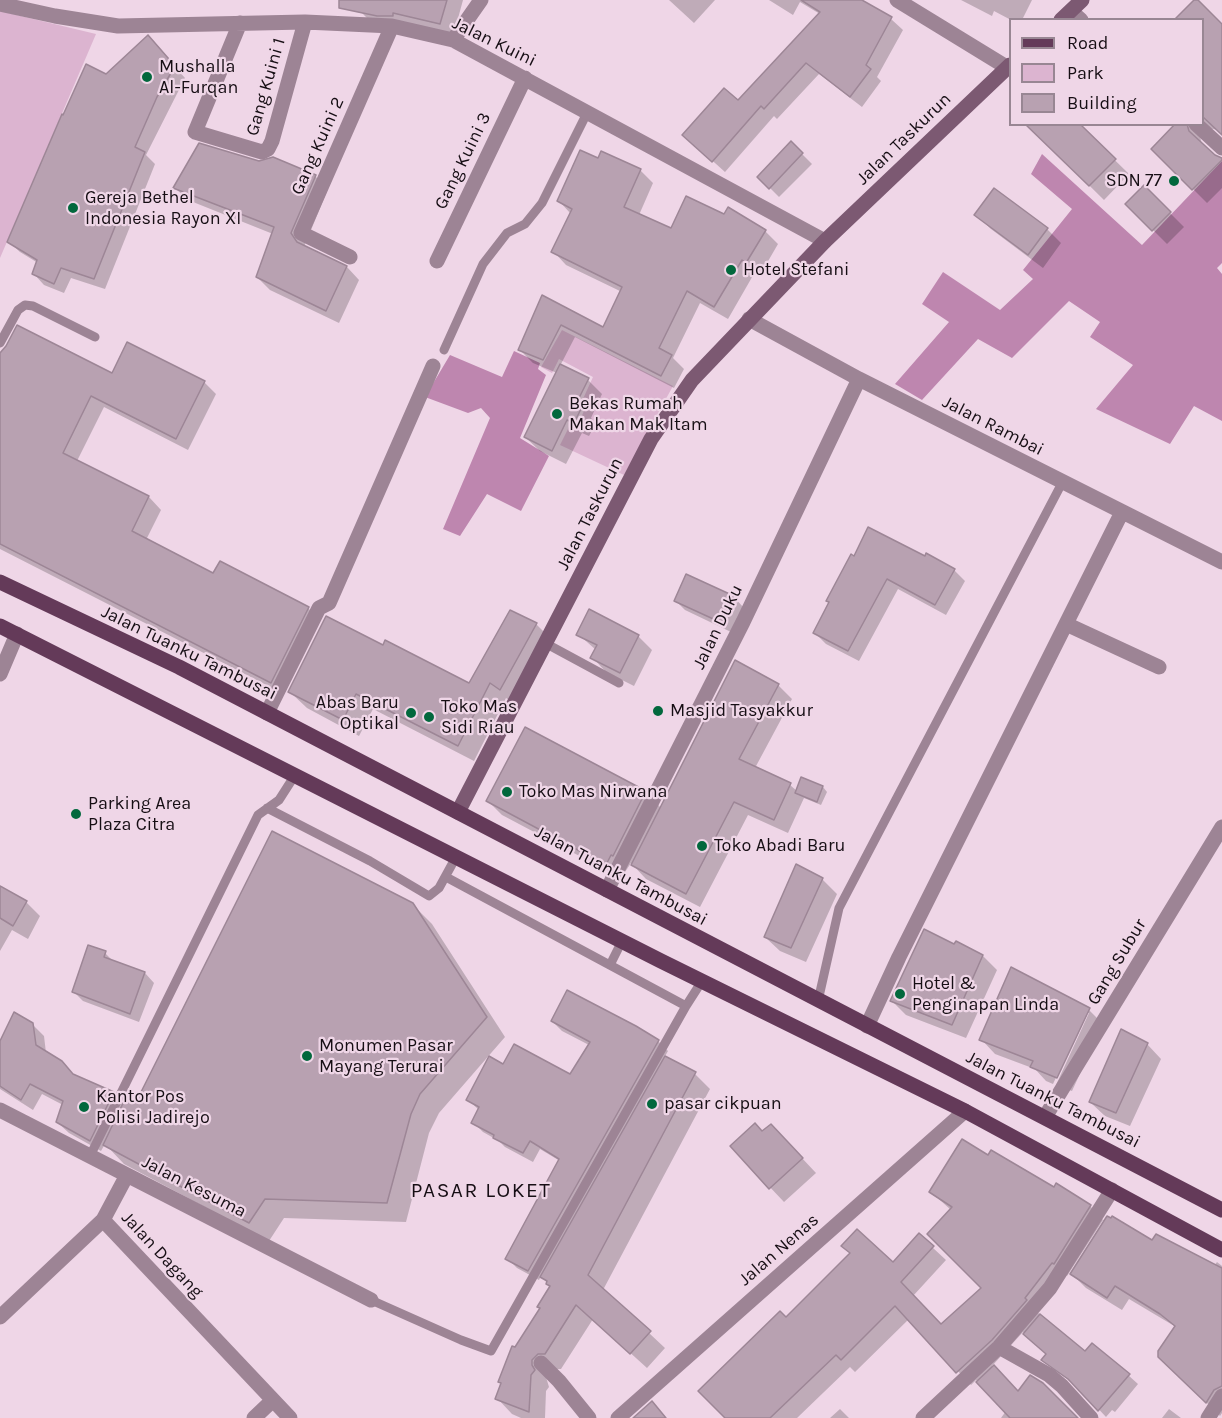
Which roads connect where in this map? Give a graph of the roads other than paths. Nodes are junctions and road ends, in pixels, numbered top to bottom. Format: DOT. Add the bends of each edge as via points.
graph roads {
  1 [pos="481,0"];
  2 [pos="897,0"];
  3 [pos="0,4"];
  4 [pos="305,22"];
  5 [pos="240,23"];
  6 [pos="392,26"];
  7 [pos="453,40"];
  8 [pos="1009,66"];
  9 [pos="525,78"];
  10 [pos="588,111"];
  11 [pos="1198,126"];
  12 [pos="1222,148"];
  13 [pos="825,241"];
  14 [pos="350,257"];
  15 [pos="437,261"];
  16 [pos="749,319"];
  17 [pos="95,337"];
  18 [pos="0,343"];
  19 [pos="444,350"];
  20 [pos="433,366"];
  21 [pos="859,379"];
  22 [pos="1062,483"];
  23 [pos="1122,512"];
  24 [pos="1222,562"];
  25 [pos="0,582"];
  26 [pos="1066,624"];
  27 [pos="0,626"];
  28 [pos="17,634"];
  29 [pos="545,643"];
  30 [pos="1159,667"];
  31 [pos="0,674"];
  32 [pos="619,683"];
  33 [pos="267,713"];
  34 [pos="295,775"];
  35 [pos="267,808"];
  36 [pos="458,812"];
  37 [pos="1222,827"];
  38 [pos="456,857"];
  39 [pos="446,877"];
  40 [pos="606,890"];
  41 [pos="622,941"];
  42 [pos="610,965"];
  43 [pos="702,981"];
  44 [pos="818,1001"];
  45 [pos="686,1006"];
  46 [pos="867,1026"];
  47 [pos="0,1110"];
  48 [pos="965,1111"];
  49 [pos="1045,1117"];
  50 [pos="90,1156"];
  51 [pos="127,1175"];
  52 [pos="1112,1190"];
  53 [pos="1222,1210"];
  54 [pos="103,1221"];
  55 [pos="1222,1250"];
  56 [pos="370,1300"];
  57 [pos="0,1317"];
  58 [pos="999,1347"];
  59 [pos="541,1363"];
  60 [pos="1222,1396"];
  61 [pos="273,1400"];
  62 [pos="254,1418"];
  63 [pos="290,1418"];
  64 [pos="589,1418"];
  65 [pos="618,1418"];
  66 [pos="923,1418"];
  67 [pos="1091,1418"];
  68 [pos="1208,1418"];
  1 -- 7 [label="street"];
  2 -- 8 [label="street"];
  3 -- 5 [label="street, Jalan Kuini" via="118,26"];
  4 -- 5 [label="street, Jalan Kuini"];
  4 -- 5 [label="street, Gang Kuini 1" via="272,141 262,152 195,132"];
  4 -- 6 [label="street, Jalan Kuini"];
  6 -- 7 [label="street, Jalan Kuini"];
  6 -- 14 [label="street, Gang Kuini 2" via="301,233"];
  7 -- 9 [label="street, Jalan Kuini"];
  8 -- 13 [label="street, Jalan Taskurun"];
  9 -- 10 [label="street, Jalan Kuini"];
  9 -- 15 [label="street, Gang Kuini 3"];
  10 -- 13 [label="street, Jalan Kuini"];
  10 -- 19 [label="lane" via="542,203 525,224 507,233 483,264"];
  11 -- 12 [label="street"];
  13 -- 16 [label="street, Jalan Taskurun"];
  16 -- 21 [label="street, Jalan Rambai"];
  16 -- 29 [label="street, Jalan Taskurun" via="692,380 651,439"];
  17 -- 18 [label="lane" via="33,306 25,306 18,310"];
  20 -- 33 [label="street" via="329,603 318,608"];
  21 -- 22 [label="street, Jalan Rambai"];
  21 -- 40 [label="street, Jalan Duku" via="743,622"];
  22 -- 23 [label="street, Jalan Rambai"];
  22 -- 44 [label="lane" via="839,908"];
  23 -- 24 [label="street, Jalan Rambai"];
  23 -- 26 [label="street"];
  25 -- 33 [label="main road, Jalan Tuanku Tambusai"];
  26 -- 30 [label="street"];
  26 -- 46 [label="street"];
  27 -- 28 [label="main road"];
  28 -- 31 [label="street"];
  28 -- 34 [label="main road"];
  29 -- 32 [label="lane"];
  29 -- 36 [label="street, Jalan Taskurun"];
  33 -- 36 [label="main road, Jalan Tuanku Tambusai"];
  34 -- 35 [label="lane" via="279,800"];
  34 -- 38 [label="main road"];
  35 -- 39 [label="lane" via="429,896"];
  35 -- 50 [label="lane" via="258,815"];
  36 -- 40 [label="main road, Jalan Tuanku Tambusai"];
  37 -- 49 [label="street, Gang Subur"];
  38 -- 39 [label="lane"];
  38 -- 41 [label="main road"];
  39 -- 42 [label="lane"];
  40 -- 44 [label="main road, Jalan Tuanku Tambusai"];
  41 -- 42 [label="lane"];
  41 -- 43 [label="main road"];
  42 -- 45 [label="lane"];
  43 -- 45 [label="lane"];
  43 -- 48 [label="main road"];
  44 -- 46 [label="main road, Jalan Tuanku Tambusai"];
  45 -- 56 [label="lane" via="491,1351"];
  46 -- 49 [label="main road, Jalan Tuanku Tambusai"];
  47 -- 50 [label="street, Jalan Kesuma"];
  48 -- 52 [label="main road"];
  48 -- 65 [label="street, Jalan Nenas"];
  49 -- 53 [label="main road, Jalan Tuanku Tambusai"];
  50 -- 51 [label="street, Jalan Kesuma"];
  51 -- 54 [label="street"];
  51 -- 56 [label="street, Jalan Kesuma"];
  52 -- 55 [label="main road"];
  52 -- 58 [label="street" via="1050,1288"];
  54 -- 57 [label="street, Jalan Dagang"];
  54 -- 61 [label="street, Jalan Dagang"];
  58 -- 66 [label="street"];
  58 -- 67 [label="street" via="1049,1375"];
  59 -- 64 [label="street"];
  60 -- 68 [label="street"];
  61 -- 62 [label="street"];
  61 -- 63 [label="street, Jalan Dagang"];
}
